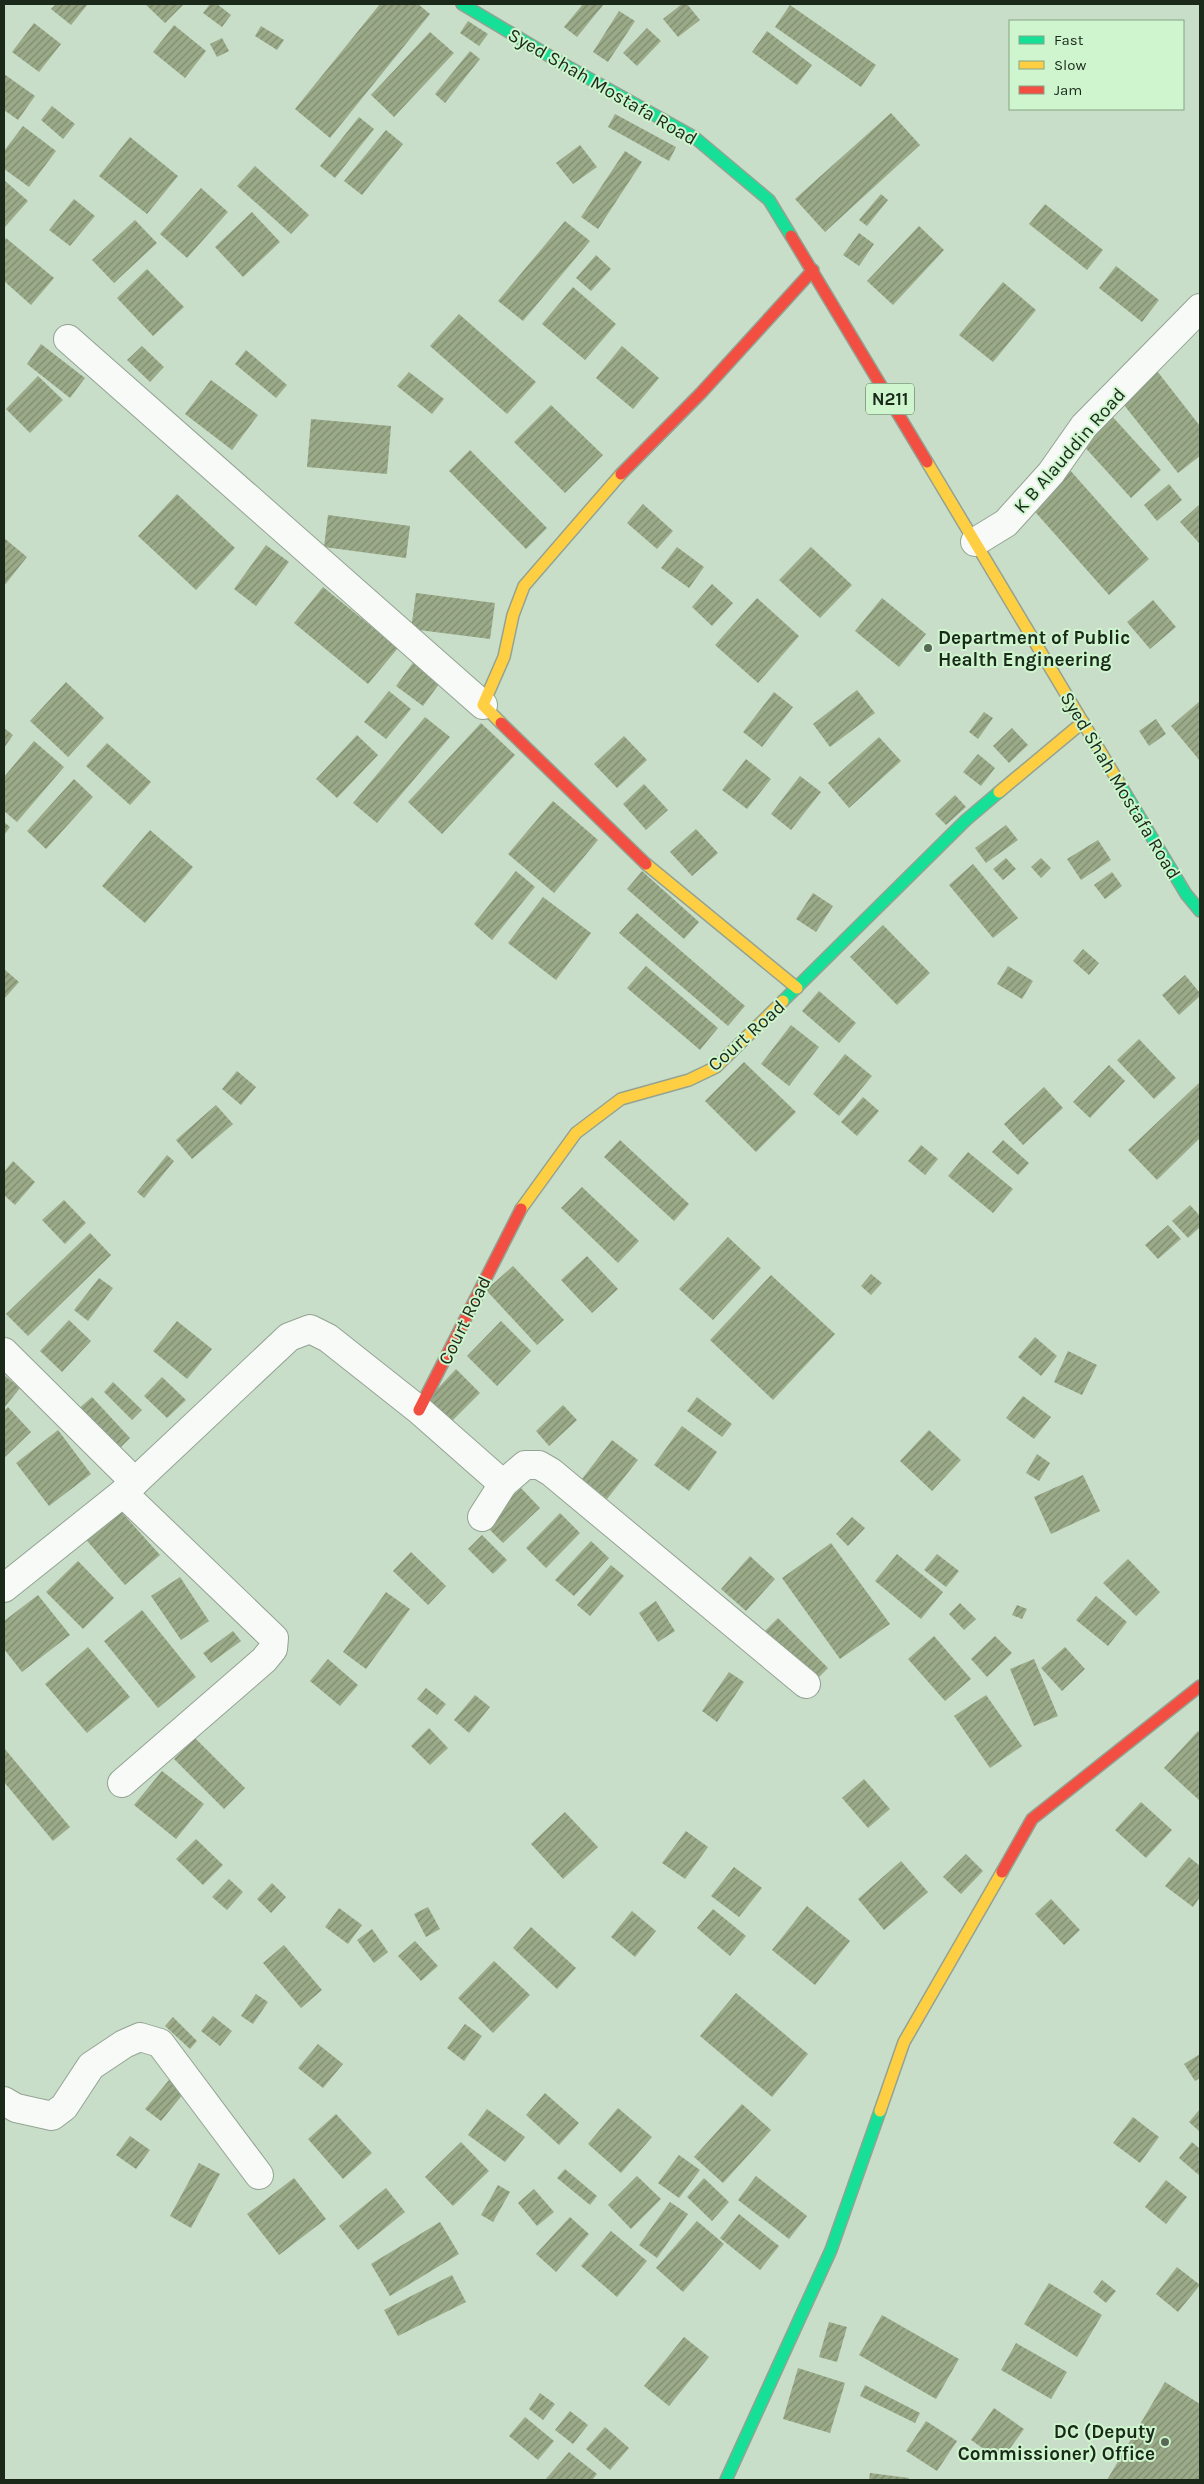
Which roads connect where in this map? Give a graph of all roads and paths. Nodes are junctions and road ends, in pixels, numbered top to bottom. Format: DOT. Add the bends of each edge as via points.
graph roads {
  1 [pos="462,4"];
  2 [pos="813,270"];
  3 [pos="1200,308"];
  4 [pos="68,339"];
  5 [pos="975,542"];
  6 [pos="482,704"];
  7 [pos="1083,722"];
  8 [pos="1200,911"];
  9 [pos="797,988"];
  10 [pos="4,1352"];
  11 [pos="419,1410"];
  12 [pos="503,1484"];
  13 [pos="129,1488"];
  14 [pos="482,1517"];
  15 [pos="4,1588"];
  16 [pos="806,1684"];
  17 [pos="1200,1686"];
  18 [pos="122,1783"];
  19 [pos="4,2101"];
  20 [pos="259,2175"];
  21 [pos="726,2480"];
  1 -- 2 [label="main road, Syed Shah Mostafa Road / N211" via="694,136 769,200"];
  2 -- 5 [label="main road, Syed Shah Mostafa Road / N211"];
  2 -- 6 [label="main road" via="602,494 524,586 513,615 504,657"];
  3 -- 5 [label="street, K B Alauddin Road" via="1084,426 1051,473 1006,523"];
  4 -- 6 [label="street"];
  5 -- 7 [label="main road, Syed Shah Mostafa Road / N211"];
  6 -- 9 [label="main road" via="656,873"];
  7 -- 8 [label="main road, Syed Shah Mostafa Road / N211" via="1186,894"];
  7 -- 9 [label="main road, Court Road" via="966,820"];
  9 -- 11 [label="main road, Court Road" via="716,1067 690,1080 621,1099 576,1133 515,1218"];
  10 -- 13 [label="street"];
  11 -- 12 [label="street"];
  11 -- 13 [label="street" via="328,1338 310,1329 289,1336"];
  12 -- 14 [label="street"];
  12 -- 16 [label="street" via="525,1465 539,1465 551,1472"];
  13 -- 15 [label="street"];
  13 -- 18 [label="street" via="274,1638 273,1649 264,1660"];
  17 -- 21 [label="main road" via="1032,1819 904,2042 831,2250"];
  19 -- 20 [label="street" via="16,2108 52,2116 64,2108 91,2066 140,2037 160,2043"];
}
